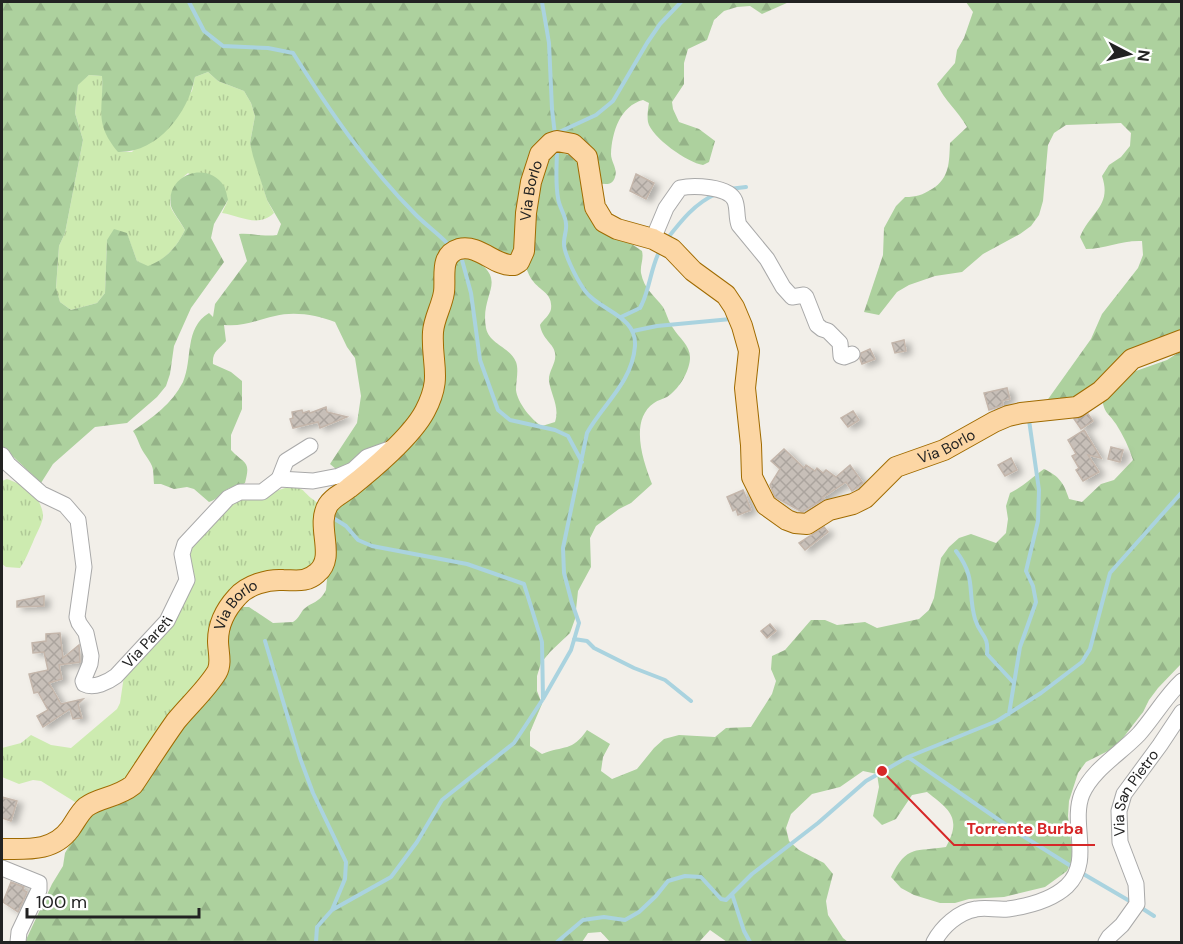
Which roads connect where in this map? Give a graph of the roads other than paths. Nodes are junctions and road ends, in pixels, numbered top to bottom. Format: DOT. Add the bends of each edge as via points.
graph roads {
  1 [pos="653,239"];
  2 [pos="1182,340"];
  3 [pos="852,354"];
  4 [pos="310,446"];
  5 [pos="394,447"];
  6 [pos="2,455"];
  7 [pos="279,479"];
  8 [pos="1182,681"];
  9 [pos="1182,712"];
  10 [pos="2,849"];
  11 [pos="2,868"];
  12 [pos="18,942"];
  13 [pos="934,942"];
  14 [pos="1106,942"];
  1 -- 2 [label="main road, Via Borlo" via="672,249 693,271 726,295 738,316 749,351 745,388 752,477 765,505 795,523 807,524 829,510 860,501 896,467 944,450 993,422 1021,413 1077,407 1101,391 1132,359"];
  1 -- 3 [label="street" via="666,208 681,188 705,186 731,196 737,220 783,287 792,297 807,297 817,325 840,342 841,356"];
  1 -- 5 [label="main road, Via Borlo" via="604,222 593,201 587,157 579,147 557,141 545,147 531,182 524,251 519,262 504,264 479,251 465,249 457,250 447,260 444,292 433,330 434,390 413,430"];
  4 -- 7 [label="street" via="286,462"];
  5 -- 7 [label="street" via="367,457 339,476 313,481"];
  5 -- 10 [label="main road, Via Borlo" via="331,500 323,526 327,555 322,568 310,578 273,580 251,587 237,597 220,626 219,669 176,721 133,785 87,807 65,836 51,846"];
  6 -- 7 [label="street, Via Pareti" via="42,494 65,505 78,520 84,567 77,617 86,633 91,656 83,681 90,687 116,676 167,621 187,580 185,544 228,498 240,492 262,492"];
  8 -- 13 [label="street" via="1140,733 1090,778 1079,806 1081,855 1069,884 1042,901 967,912 947,925"];
  9 -- 14 [label="street, Via San Pietro" via="1124,794 1119,811 1120,842 1136,885 1137,904"];
  11 -- 12 [label="street" via="39,883 18,932"];
}
